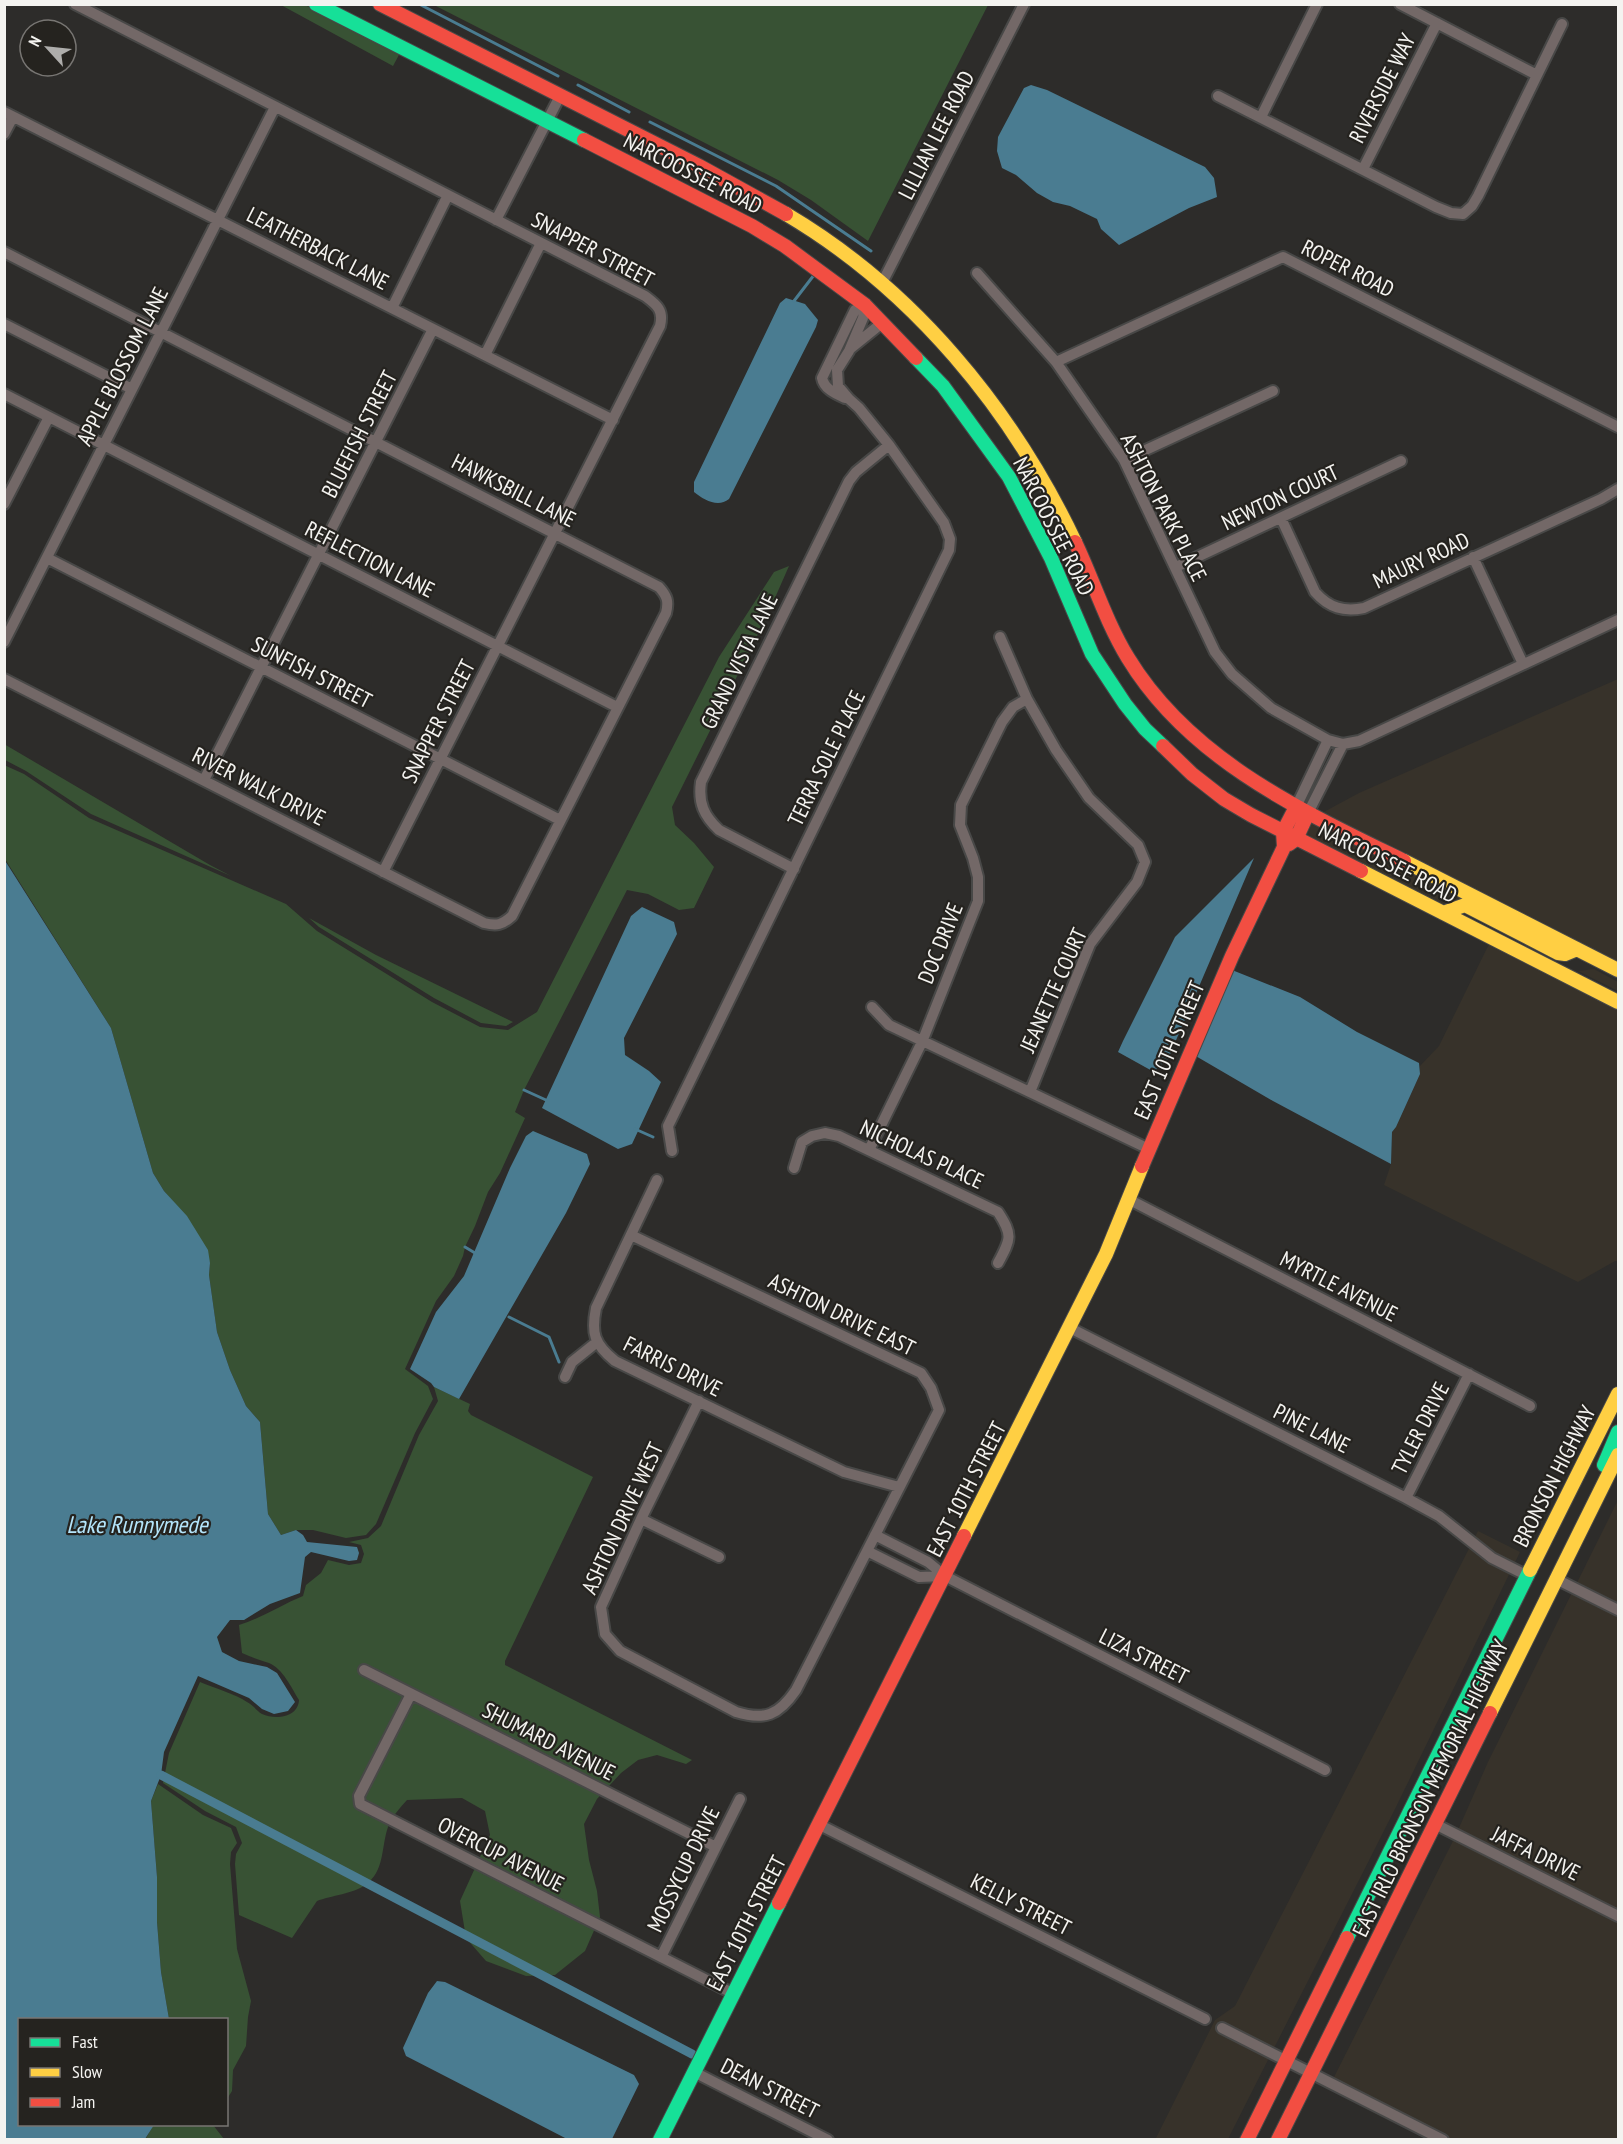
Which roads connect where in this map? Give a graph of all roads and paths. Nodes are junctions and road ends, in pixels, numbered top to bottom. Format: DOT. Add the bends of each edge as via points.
graph roads {
  1 [pos="75,4"];
  2 [pos="316,4"];
  3 [pos="380,4"];
  4 [pos="1024,4"];
  5 [pos="1317,4"];
  6 [pos="1400,4"];
  7 [pos="1437,23"];
  8 [pos="1563,24"];
  9 [pos="1537,75"];
  10 [pos="560,96"];
  11 [pos="1218,96"];
  12 [pos="275,107"];
  13 [pos="9,115"];
  14 [pos="1261,117"];
  15 [pos="546,122"];
  16 [pos="4,134"];
  17 [pos="1363,170"];
  18 [pos="448,195"];
  19 [pos="218,219"];
  20 [pos="496,220"];
  21 [pos="542,243"];
  22 [pos="4,252"];
  23 [pos="977,273"];
  24 [pos="882,283"];
  25 [pos="865,305"];
  26 [pos="392,308"];
  27 [pos="882,323"];
  28 [pos="4,324"];
  29 [pos="433,329"];
  30 [pos="161,332"];
  31 [pos="849,351"];
  32 [pos="485,355"];
  33 [pos="1056,362"];
  34 [pos="132,389"];
  35 [pos="1273,391"];
  36 [pos="4,394"];
  37 [pos="849,399"];
  38 [pos="49,417"];
  39 [pos="613,420"];
  40 [pos="1618,427"];
  41 [pos="376,442"];
  42 [pos="104,445"];
  43 [pos="889,445"];
  44 [pos="1124,460"];
  45 [pos="1401,461"];
  46 [pos="1618,489"];
  47 [pos="4,504"];
  48 [pos="1281,518"];
  49 [pos="555,534"];
  50 [pos="319,555"];
  51 [pos="1473,557"];
  52 [pos="47,558"];
  53 [pos="1176,567"];
  54 [pos="1618,620"];
  55 [pos="1000,637"];
  56 [pos="4,642"];
  57 [pos="497,646"];
  58 [pos="1523,664"];
  59 [pos="261,668"];
  60 [pos="4,679"];
  61 [pos="1027,699"];
  62 [pos="617,707"];
  63 [pos="1328,740"];
  64 [pos="1343,744"];
  65 [pos="440,759"];
  66 [pos="204,780"];
  67 [pos="1302,810"];
  68 [pos="560,820"];
  69 [pos="1288,839"];
  70 [pos="794,869"];
  71 [pos="383,872"];
  72 [pos="1443,913"];
  73 [pos="496,926"];
  74 [pos="1577,949"];
  75 [pos="1618,970"];
  76 [pos="1618,1002"];
  77 [pos="872,1007"];
  78 [pos="922,1042"];
  79 [pos="1030,1092"];
  80 [pos="1149,1149"];
  81 [pos="869,1150"];
  82 [pos="672,1151"];
  83 [pos="794,1168"];
  84 [pos="657,1180"];
  85 [pos="1130,1200"];
  86 [pos="631,1235"];
  87 [pos="998,1263"];
  88 [pos="1071,1328"];
  89 [pos="597,1342"];
  90 [pos="1469,1374"];
  91 [pos="565,1377"];
  92 [pos="1618,1394"];
  93 [pos="699,1401"];
  94 [pos="1530,1406"];
  95 [pos="1618,1432"];
  96 [pos="1618,1455"];
  97 [pos="899,1487"];
  98 [pos="1598,1496"];
  99 [pos="1406,1498"];
  100 [pos="641,1519"];
  101 [pos="875,1535"];
  102 [pos="867,1551"];
  103 [pos="719,1557"];
  104 [pos="945,1576"];
  105 [pos="1528,1576"];
  106 [pos="1557,1579"];
  107 [pos="1618,1611"];
  108 [pos="1506,1618"];
  109 [pos="364,1670"];
  110 [pos="411,1694"];
  111 [pos="1464,1766"];
  112 [pos="1325,1770"];
  113 [pos="740,1799"];
  114 [pos="1435,1824"];
  115 [pos="820,1825"];
  116 [pos="716,1847"];
  117 [pos="1618,1916"];
  118 [pos="661,1957"];
  119 [pos="734,1994"];
  120 [pos="1205,2019"];
  121 [pos="1222,2028"];
  122 [pos="1287,2060"];
  123 [pos="694,2072"];
  124 [pos="1311,2073"];
  125 [pos="660,2139"];
  126 [pos="828,2139"];
  127 [pos="1247,2139"];
  128 [pos="1278,2139"];
  129 [pos="1443,2139"];
  1 -- 12 [label="street, SNAPPER STREET"];
  2 -- 15 [label="main road, NARCOOSSEE ROAD"];
  3 -- 10 [label="main road, NARCOOSSEE ROAD"];
  4 -- 24 [label="street, LILLIAN LEE ROAD"];
  5 -- 14 [label="street"];
  6 -- 7 [label="street"];
  7 -- 9 [label="street"];
  7 -- 17 [label="street, RIVERSIDE WAY"];
  8 -- 9 [label="street"];
  9 -- 17 [label="street" via="1478,196 1463,214 1436,207"];
  10 -- 15 [label="street"];
  10 -- 24 [label="main road, NARCOOSSEE ROAD" via="766,202 839,249"];
  11 -- 14 [label="street"];
  12 -- 18 [label="street, SNAPPER STREET"];
  12 -- 19 [label="street, APPLE BLOSSOM LANE"];
  13 -- 16 [label="street"];
  13 -- 19 [label="street, LEATHERBACK LANE"];
  14 -- 17 [label="street"];
  15 -- 20 [label="street"];
  15 -- 25 [label="main road, NARCOOSSEE ROAD" via="752,226"];
  18 -- 20 [label="street, SNAPPER STREET"];
  18 -- 26 [label="street"];
  19 -- 26 [label="street, LEATHERBACK LANE"];
  19 -- 30 [label="street, APPLE BLOSSOM LANE"];
  20 -- 21 [label="street, SNAPPER STREET"];
  21 -- 32 [label="street"];
  21 -- 39 [label="street, SNAPPER STREET" via="645,296 660,310 660,326"];
  22 -- 30 [label="street, HAWKSBILL LANE"];
  23 -- 33 [label="street, ASHTON PARK PLACE"];
  24 -- 25 [label="main road"];
  24 -- 67 [label="main road, NARCOOSSEE ROAD" via="967,371 1034,464 1070,531 1118,642 1171,715 1210,753"];
  25 -- 27 [label="main road, NARCOOSSEE ROAD"];
  25 -- 31 [label="street, TERRA SOLE PLACE"];
  25 -- 37 [label="street, TERRA SOLE PLACE" via="855,310 822,378 827,388"];
  26 -- 29 [label="street, LEATHERBACK LANE"];
  27 -- 31 [label="street, TERRA SOLE PLACE"];
  27 -- 69 [label="main road, NARCOOSSEE ROAD" via="943,386 1009,477 1051,558 1092,654 1125,704 1192,774"];
  28 -- 34 [label="street"];
  29 -- 32 [label="street, LEATHERBACK LANE"];
  29 -- 41 [label="street, BLUEFISH STREET"];
  30 -- 34 [label="street, APPLE BLOSSOM LANE"];
  30 -- 41 [label="street, HAWKSBILL LANE"];
  31 -- 37 [label="street, TERRA SOLE PLACE" via="837,370 837,378 838,386"];
  32 -- 39 [label="street, LEATHERBACK LANE"];
  33 -- 40 [label="street, ROPER ROAD" via="1282,257"];
  33 -- 44 [label="street, ASHTON PARK PLACE"];
  34 -- 42 [label="street, APPLE BLOSSOM LANE"];
  35 -- 44 [label="street"];
  36 -- 38 [label="street, REFLECTION LANE"];
  37 -- 43 [label="street, TERRA SOLE PLACE"];
  38 -- 42 [label="street, REFLECTION LANE"];
  38 -- 47 [label="street"];
  39 -- 49 [label="street, SNAPPER STREET"];
  41 -- 49 [label="street, HAWKSBILL LANE"];
  41 -- 50 [label="street, BLUEFISH STREET"];
  42 -- 50 [label="street, REFLECTION LANE"];
  42 -- 52 [label="street, APPLE BLOSSOM LANE"];
  43 -- 70 [label="street, TERRA SOLE PLACE" via="945,523 950,550"];
  43 -- 70 [label="street, GRAND VISTA LANE" via="849,481 701,782 701,805 719,830"];
  44 -- 53 [label="street, ASHTON PARK PLACE"];
  45 -- 48 [label="street, NEWTON COURT"];
  46 -- 51 [label="street, MAURY ROAD"];
  48 -- 51 [label="street, MAURY ROAD" via="1315,592 1323,601 1344,610 1364,608"];
  48 -- 53 [label="street, NEWTON COURT"];
  49 -- 57 [label="street, SNAPPER STREET"];
  49 -- 62 [label="street, HAWKSBILL LANE" via="659,587 667,596 666,613"];
  50 -- 57 [label="street, REFLECTION LANE"];
  50 -- 59 [label="street, BLUEFISH STREET"];
  51 -- 58 [label="street"];
  52 -- 56 [label="street, APPLE BLOSSOM LANE"];
  52 -- 59 [label="street, SUNFISH STREET"];
  53 -- 63 [label="street, ASHTON PARK PLACE" via="1206,635 1232,674 1271,708"];
  54 -- 58 [label="street"];
  55 -- 61 [label="street, JEANETTE COURT"];
  57 -- 62 [label="street, REFLECTION LANE"];
  57 -- 65 [label="street, SNAPPER STREET"];
  58 -- 64 [label="street" via="1359,741"];
  59 -- 65 [label="street, SUNFISH STREET"];
  59 -- 66 [label="street, BLUEFISH STREET"];
  60 -- 66 [label="street, RIVER WALK DRIVE"];
  61 -- 78 [label="street, DOC DRIVE" via="1013,707 1002,722 961,805 960,825 976,867 978,901"];
  61 -- 79 [label="street, JEANETTE COURT" via="1089,798 1138,845 1145,862 1137,882 1090,944"];
  62 -- 68 [label="street, HAWKSBILL LANE"];
  63 -- 64 [label="street, ASHTON PARK PLACE"];
  63 -- 67 [label="street"];
  64 -- 67 [label="street"];
  65 -- 68 [label="street, SUNFISH STREET"];
  65 -- 71 [label="street, SNAPPER STREET"];
  66 -- 71 [label="street, RIVER WALK DRIVE"];
  67 -- 69 [label="main road, EAST 10TH STREET"];
  67 -- 74 [label="main road, NARCOOSSEE ROAD"];
  68 -- 73 [label="street, HAWKSBILL LANE" via="512,916"];
  69 -- 72 [label="main road, NARCOOSSEE ROAD"];
  69 -- 80 [label="main road, EAST 10TH STREET" via="1232,956"];
  70 -- 82 [label="street, TERRA SOLE PLACE" via="668,1126"];
  71 -- 73 [label="street, RIVER WALK DRIVE"];
  72 -- 74 [label="main road" via="1465,905 1558,953"];
  72 -- 76 [label="main road, NARCOOSSEE ROAD"];
  74 -- 75 [label="main road, NARCOOSSEE ROAD"];
  77 -- 78 [label="street" via="889,1025"];
  78 -- 79 [label="street"];
  78 -- 81 [label="street, DOC DRIVE"];
  79 -- 80 [label="street"];
  80 -- 85 [label="main road, EAST 10TH STREET"];
  81 -- 83 [label="street, NICHOLAS PLACE" via="838,1136 812,1136 802,1142"];
  81 -- 87 [label="street, NICHOLAS PLACE" via="998,1212 1008,1228 1010,1241"];
  84 -- 86 [label="street, FARRIS DRIVE"];
  85 -- 88 [label="main road, EAST 10TH STREET"];
  85 -- 90 [label="street, MYRTLE AVENUE"];
  86 -- 89 [label="street, FARRIS DRIVE" via="596,1308 592,1326"];
  86 -- 97 [label="street, ASHTON DRIVE EAST" via="921,1373 939,1410"];
  88 -- 99 [label="street, PINE LANE"];
  88 -- 104 [label="main road, EAST 10TH STREET"];
  89 -- 91 [label="street" via="572,1362"];
  89 -- 93 [label="street, FARRIS DRIVE" via="615,1361"];
  90 -- 94 [label="street, MYRTLE AVENUE"];
  90 -- 99 [label="street, TYLER DRIVE"];
  92 -- 105 [label="main road, BRONSON HIGHWAY"];
  93 -- 97 [label="street, FARRIS DRIVE" via="844,1472"];
  93 -- 100 [label="street, ASHTON DRIVE WEST"];
  95 -- 98 [label="main road"];
  96 -- 98 [label="main road, EAST IRLO BRONSON MEMORIAL HIGHWAY"];
  97 -- 101 [label="street, ASHTON DRIVE EAST"];
  98 -- 106 [label="main road, EAST IRLO BRONSON MEMORIAL HIGHWAY"];
  99 -- 105 [label="street, PINE LANE" via="1439,1516 1492,1558"];
  100 -- 102 [label="street, ASHTON DRIVE WEST" via="601,1607 605,1634 620,1651 753,1718 769,1715 786,1704 796,1690"];
  100 -- 103 [label="street"];
  101 -- 102 [label="street, ASHTON DRIVE EAST"];
  101 -- 104 [label="street, LIZA STREET" via="928,1562"];
  102 -- 104 [label="street" via="918,1577"];
  104 -- 112 [label="street, LIZA STREET"];
  104 -- 115 [label="main road, EAST 10TH STREET"];
  105 -- 108 [label="main road, EAST IRLO BRONSON MEMORIAL HIGHWAY"];
  105 -- 111 [label="main road" via="1532,1603 1460,1751"];
  106 -- 107 [label="street"];
  106 -- 111 [label="main road, EAST IRLO BRONSON MEMORIAL HIGHWAY"];
  108 -- 114 [label="main road" via="1510,1631 1430,1794"];
  108 -- 122 [label="main road, EAST IRLO BRONSON MEMORIAL HIGHWAY"];
  109 -- 110 [label="street, SHUMARD AVENUE"];
  110 -- 116 [label="street, SHUMARD AVENUE"];
  110 -- 118 [label="street, OVERCUP AVENUE" via="359,1796 360,1804"];
  111 -- 114 [label="main road, EAST IRLO BRONSON MEMORIAL HIGHWAY"];
  113 -- 116 [label="street, MOSSYCUP DRIVE"];
  114 -- 117 [label="street, JAFFA DRIVE"];
  114 -- 124 [label="main road, EAST IRLO BRONSON MEMORIAL HIGHWAY"];
  115 -- 119 [label="main road, EAST 10TH STREET"];
  115 -- 120 [label="street, KELLY STREET"];
  116 -- 118 [label="street, MOSSYCUP DRIVE"];
  118 -- 119 [label="street, OVERCUP AVENUE"];
  119 -- 123 [label="main road, EAST 10TH STREET"];
  121 -- 122 [label="street"];
  122 -- 124 [label="street"];
  122 -- 127 [label="main road, EAST IRLO BRONSON MEMORIAL HIGHWAY"];
  123 -- 125 [label="main road, EAST 10TH STREET"];
  123 -- 126 [label="street, DEAN STREET"];
  124 -- 128 [label="main road, EAST IRLO BRONSON MEMORIAL HIGHWAY"];
  124 -- 129 [label="street"];
}
